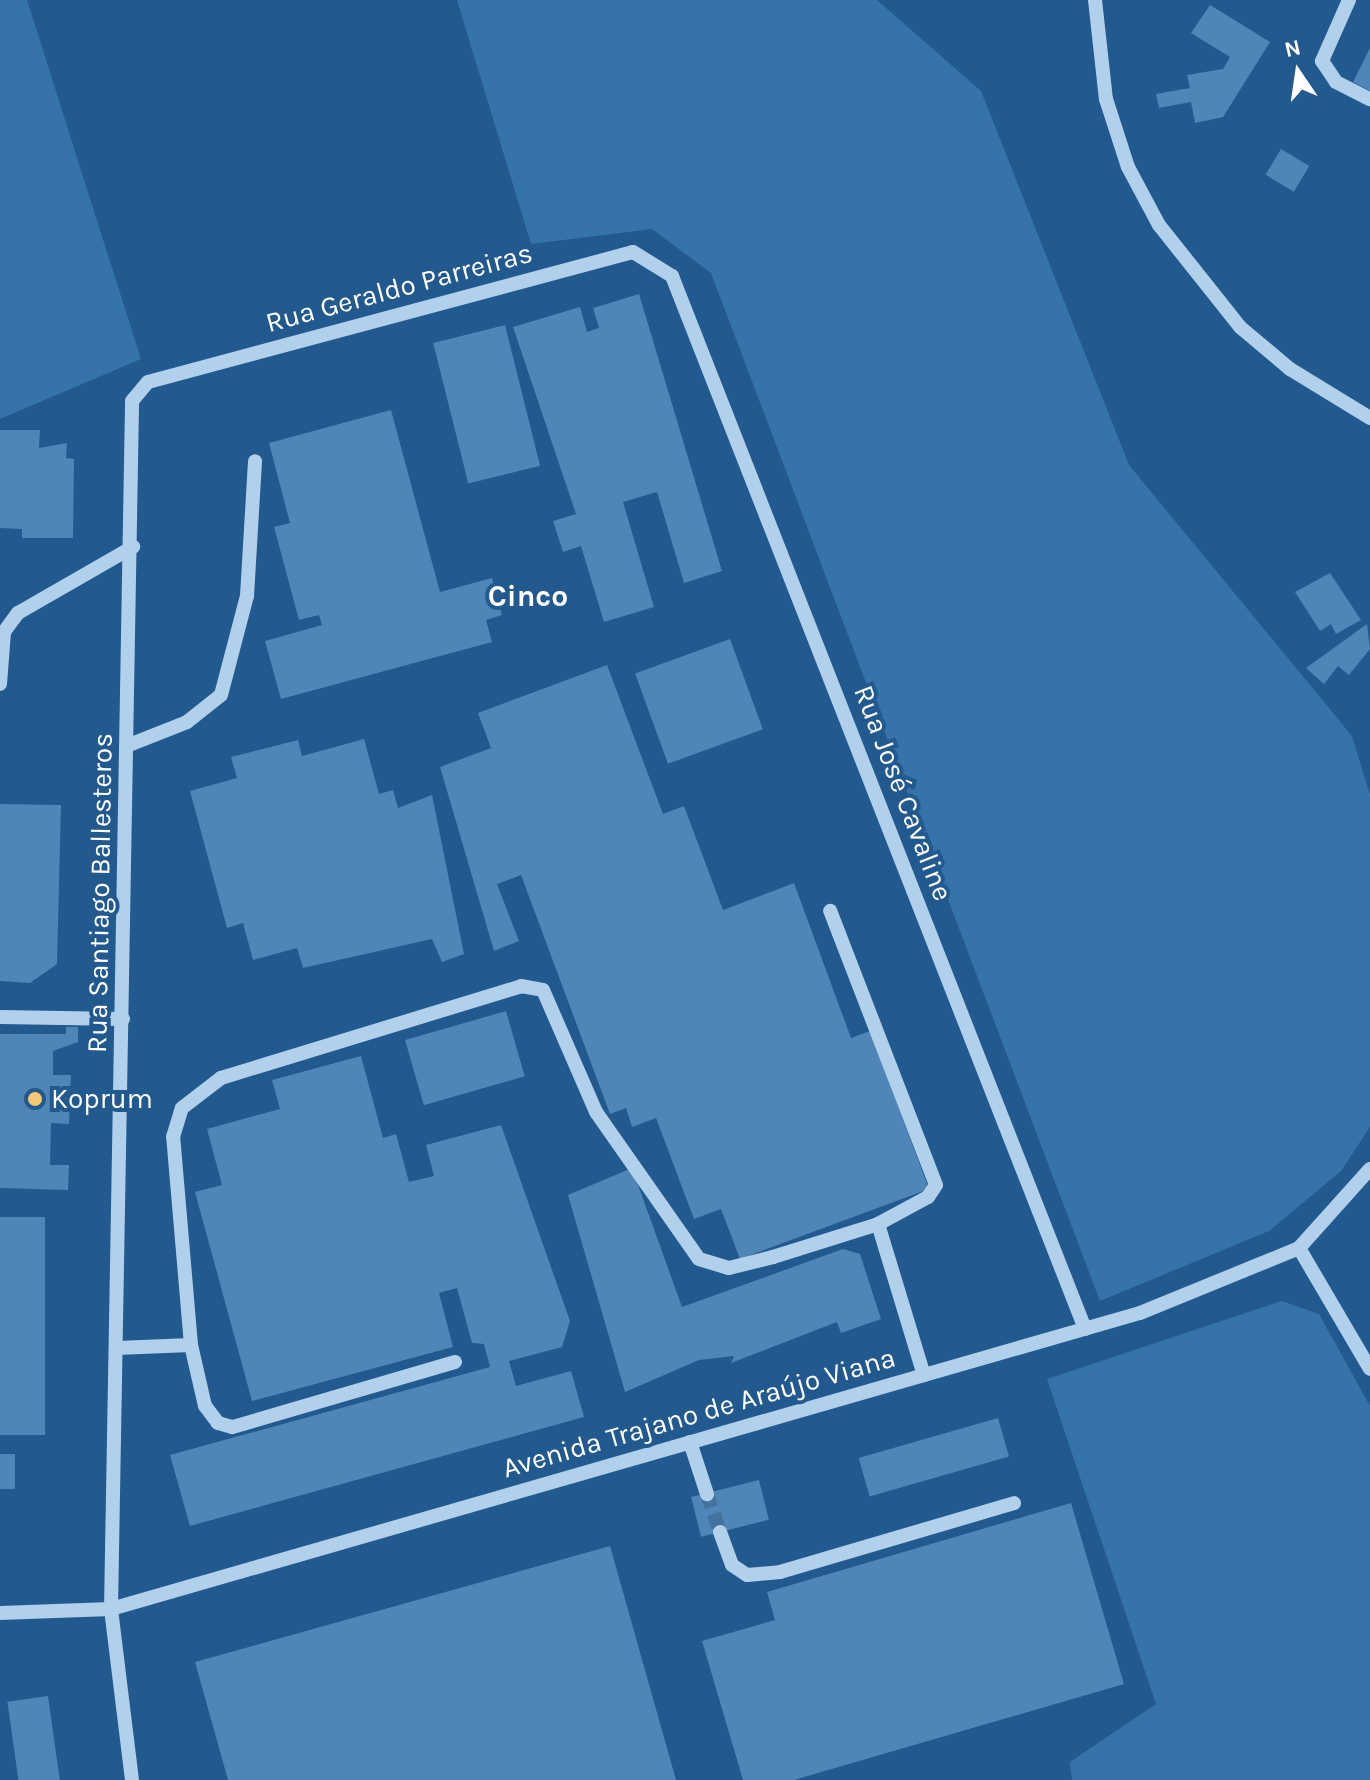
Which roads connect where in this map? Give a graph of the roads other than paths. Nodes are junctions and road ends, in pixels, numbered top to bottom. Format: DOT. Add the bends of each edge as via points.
graph roads {
  1 [pos="1095,0"];
  2 [pos="1349,0"];
  3 [pos="1370,99"];
  4 [pos="672,276"];
  5 [pos="136,391"];
  6 [pos="1370,418"];
  7 [pos="255,461"];
  8 [pos="133,547"];
  9 [pos="0,684"];
  10 [pos="129,745"];
  11 [pos="830,911"];
  12 [pos="0,1017"];
  13 [pos="123,1019"];
  14 [pos="1370,1169"];
  15 [pos="878,1224"];
  16 [pos="1299,1248"];
  17 [pos="1085,1329"];
  18 [pos="191,1345"];
  19 [pos="117,1348"];
  20 [pos="455,1362"];
  21 [pos="1370,1369"];
  22 [pos="924,1375"];
  23 [pos="690,1442"];
  24 [pos="707,1494"];
  25 [pos="1014,1503"];
  26 [pos="720,1532"];
  27 [pos="111,1609"];
  28 [pos="0,1613"];
  29 [pos="132,1780"];
  1 -- 6 [label="street" via="1106,99 1128,167 1159,225 1240,327 1290,369"];
  2 -- 3 [label="street" via="1322,61 1336,82"];
  4 -- 5 [label="street, Rua Geraldo Parreiras" via="633,252"];
  4 -- 17 [label="street, Rua José Cavaline"];
  5 -- 8 [label="street, Rua Santiago Ballesteros"];
  7 -- 10 [label="street" via="247,596 221,695 187,722"];
  8 -- 9 [label="street" via="18,613 4,632"];
  8 -- 10 [label="street, Rua Santiago Ballesteros"];
  10 -- 13 [label="street, Rua Santiago Ballesteros"];
  11 -- 15 [label="street" via="934,1172 928,1197"];
  12 -- 13 [label="street"];
  13 -- 19 [label="street, Rua Santiago Ballesteros"];
  14 -- 16 [label="street, Avenida Trajano de Araújo Viana"];
  15 -- 18 [label="street" via="729,1268 699,1259 596,1112 543,990 521,986 221,1078 182,1108 173,1137"];
  15 -- 22 [label="street"];
  16 -- 17 [label="street, Avenida Trajano de Araújo Viana"];
  16 -- 21 [label="street"];
  17 -- 22 [label="street, Avenida Trajano de Araújo Viana"];
  18 -- 19 [label="street"];
  18 -- 20 [label="street" via="205,1406 232,1427"];
  19 -- 27 [label="street, Rua Santiago Ballesteros"];
  22 -- 23 [label="street, Avenida Trajano de Araújo Viana"];
  23 -- 24 [label="street"];
  23 -- 27 [label="street, Avenida Trajano de Araújo Viana"];
  25 -- 26 [label="street" via="780,1572 747,1575 732,1565"];
  27 -- 28 [label="street, Avenida Trajano de Araújo Viana"];
  27 -- 29 [label="street, Rua Santiago Ballesteros"];
}
